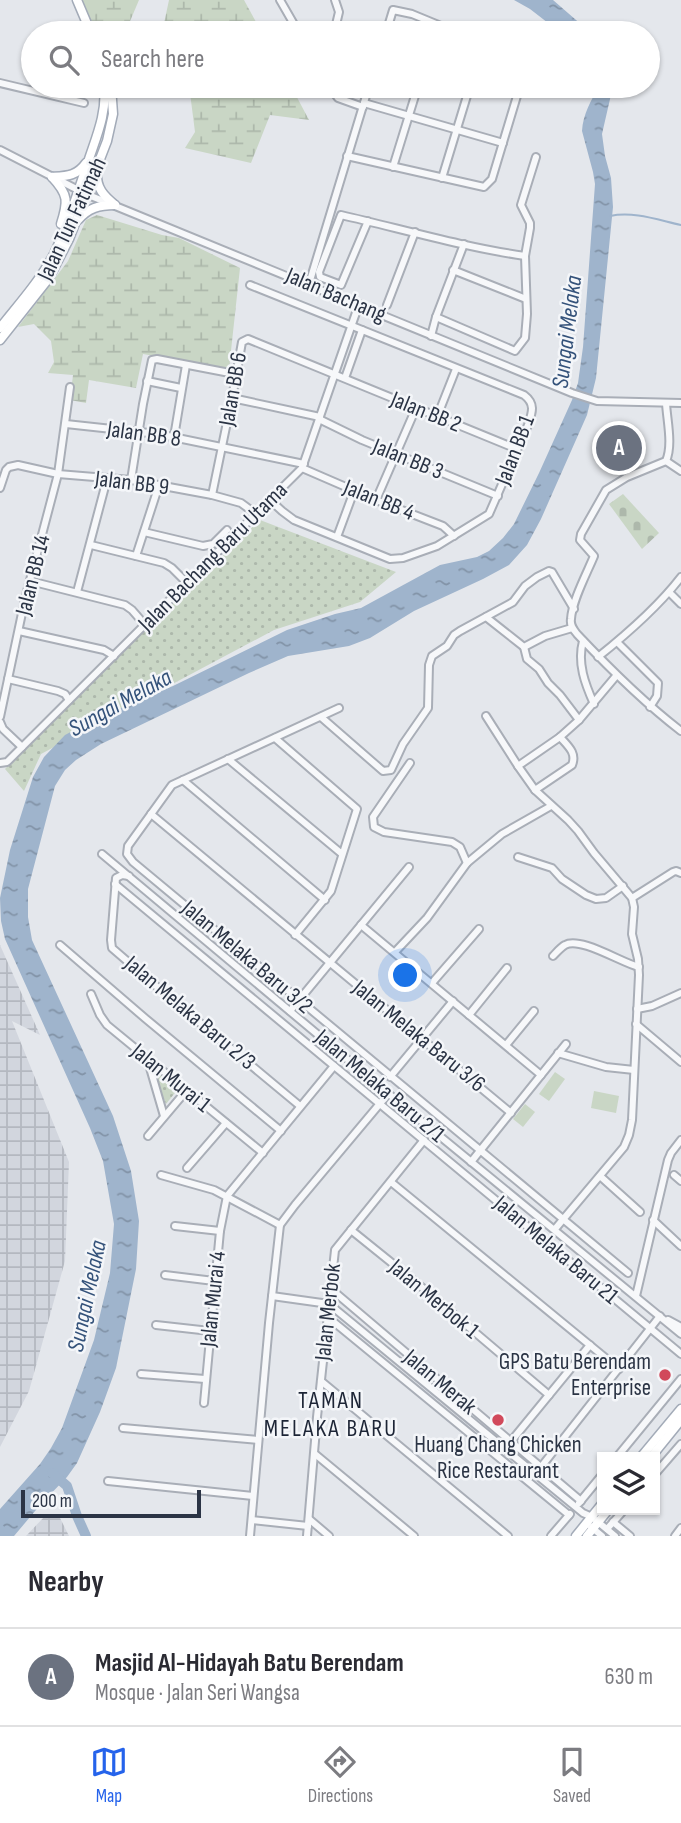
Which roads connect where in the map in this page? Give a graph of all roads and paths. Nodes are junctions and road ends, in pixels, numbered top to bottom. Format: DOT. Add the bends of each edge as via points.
graph roads {
  1 [pos="75,0"];
  2 [pos="280,0"];
  3 [pos="335,0"];
  4 [pos="82,21"];
  5 [pos="85,21"];
  6 [pos="292,21"];
  7 [pos="337,21"];
  8 [pos="390,21"];
  9 [pos="430,21"];
  10 [pos="0,83"];
  11 [pos="21,87"];
  12 [pos="65,98"];
  13 [pos="104,98"];
  14 [pos="112,98"];
  15 [pos="338,98"];
  16 [pos="365,98"];
  17 [pos="414,98"];
  18 [pos="466,98"];
  19 [pos="516,98"];
  20 [pos="84,103"];
  21 [pos="363,105"];
  22 [pos="409,115"];
  23 [pos="456,129"];
  24 [pos="503,143"];
  25 [pos="0,150"];
  26 [pos="90,156"];
  27 [pos="347,156"];
  28 [pos="102,157"];
  29 [pos="536,157"];
  30 [pos="393,167"];
  31 [pos="52,177"];
  32 [pos="442,178"];
  33 [pos="83,192"];
  34 [pos="115,205"];
  35 [pos="368,221"];
  36 [pos="74,228"];
  37 [pos="415,232"];
  38 [pos="59,242"];
  39 [pos="464,244"];
  40 [pos="525,256"];
  41 [pos="453,270"];
  42 [pos="309,284"];
  43 [pos="250,285"];
  44 [pos="526,299"];
  45 [pos="359,304"];
  46 [pos="387,305"];
  47 [pos="436,317"];
  48 [pos="351,325"];
  49 [pos="0,328"];
  50 [pos="362,330"];
  51 [pos="431,336"];
  52 [pos="0,340"];
  53 [pos="186,365"];
  54 [pos="456,369"];
  55 [pos="235,374"];
  56 [pos="335,374"];
  57 [pos="345,378"];
  58 [pos="147,381"];
  59 [pos="70,387"];
  60 [pos="181,388"];
  61 [pos="232,398"];
  62 [pos="666,403"];
  63 [pos="681,403"];
  64 [pos="416,408"];
  65 [pos="437,417"];
  66 [pos="320,418"];
  67 [pos="66,424"];
  68 [pos="139,431"];
  69 [pos="174,437"];
  70 [pos="223,446"];
  71 [pos="517,449"];
  72 [pos="396,454"];
  73 [pos="666,461"];
  74 [pos="303,466"];
  75 [pos="681,471"];
  76 [pos="58,474"];
  77 [pos="107,480"];
  78 [pos="131,480"];
  79 [pos="159,485"];
  80 [pos="0,488"];
  81 [pos="354,491"];
  82 [pos="212,495"];
  83 [pos="498,496"];
  84 [pos="270,500"];
  85 [pos="376,500"];
  86 [pos="256,514"];
  87 [pos="227,530"];
  88 [pos="144,532"];
  89 [pos="454,536"];
  90 [pos="337,537"];
  91 [pos="90,545"];
  92 [pos="136,556"];
  93 [pos="681,577"];
  94 [pos="30,581"];
  95 [pos="187,583"];
  96 [pos="669,592"];
  97 [pos="77,593"];
  98 [pos="681,604"];
  99 [pos="573,609"];
  100 [pos="486,617"];
  101 [pos="145,625"];
  102 [pos="572,628"];
  103 [pos="19,631"];
  104 [pos="583,641"];
  105 [pos="617,642"];
  106 [pos="524,647"];
  107 [pos="114,656"];
  108 [pos="598,657"];
  109 [pos="616,676"];
  110 [pos="8,679"];
  111 [pos="69,700"];
  112 [pos="594,704"];
  113 [pos="650,707"];
  114 [pos="339,708"];
  115 [pos="486,716"];
  116 [pos="321,717"];
  117 [pos="0,719"];
  118 [pos="579,720"];
  119 [pos="681,731"];
  120 [pos="560,737"];
  121 [pos="275,738"];
  122 [pos="22,747"];
  123 [pos="228,759"];
  124 [pos="410,762"];
  125 [pos="0,763"];
  126 [pos="518,766"];
  127 [pos="183,780"];
  128 [pos="535,790"];
  129 [pos="551,806"];
  130 [pos="151,814"];
  131 [pos="102,854"];
  132 [pos="342,855"];
  133 [pos="518,857"];
  134 [pos="467,863"];
  135 [pos="409,867"];
  136 [pos="681,873"];
  137 [pos="129,876"];
  138 [pos="115,884"];
  139 [pos="623,886"];
  140 [pos="632,898"];
  141 [pos="325,900"];
  142 [pos="361,925"];
  143 [pos="479,929"];
  144 [pos="296,934"];
  145 [pos="60,945"];
  146 [pos="395,952"];
  147 [pos="552,956"];
  148 [pos="327,961"];
  149 [pos="639,967"];
  150 [pos="507,968"];
  151 [pos="432,984"];
  152 [pos="681,993"];
  153 [pos="91,994"];
  154 [pos="299,1000"];
  155 [pos="453,1001"];
  156 [pos="637,1009"];
  157 [pos="290,1011"];
  158 [pos="534,1011"];
  159 [pos="469,1015"];
  160 [pos="636,1024"];
  161 [pos="422,1038"];
  162 [pos="566,1044"];
  163 [pos="506,1045"];
  164 [pos="558,1053"];
  165 [pos="147,1058"];
  166 [pos="680,1060"];
  167 [pos="334,1066"];
  168 [pos="634,1070"];
  169 [pos="541,1075"];
  170 [pos="390,1077"];
  171 [pos="186,1090"];
  172 [pos="388,1094"];
  173 [pos="380,1103"];
  174 [pos="300,1106"];
  175 [pos="511,1112"];
  176 [pos="164,1116"];
  177 [pos="226,1123"];
  178 [pos="281,1130"];
  179 [pos="148,1136"];
  180 [pos="424,1140"];
  181 [pos="681,1140"];
  182 [pos="480,1152"];
  183 [pos="263,1153"];
  184 [pos="471,1162"];
  185 [pos="187,1168"];
  186 [pos="161,1175"];
  187 [pos="600,1175"];
  188 [pos="674,1175"];
  189 [pos="681,1181"];
  190 [pos="391,1182"];
  191 [pos="227,1196"];
  192 [pos="640,1212"];
  193 [pos="564,1219"];
  194 [pos="653,1220"];
  195 [pos="175,1226"];
  196 [pos="280,1226"];
  197 [pos="555,1229"];
  198 [pos="220,1230"];
  199 [pos="351,1230"];
  200 [pos="681,1246"];
  201 [pos="628,1273"];
  202 [pos="165,1275"];
  203 [pos="214,1281"];
  204 [pos="331,1289"];
  205 [pos="272,1296"];
  206 [pos="636,1296"];
  207 [pos="329,1304"];
  208 [pos="660,1316"];
  209 [pos="328,1319"];
  210 [pos="156,1325"];
  211 [pos="681,1327"];
  212 [pos="651,1328"];
  213 [pos="210,1331"];
  214 [pos="681,1334"];
  215 [pos="590,1345"];
  216 [pos="681,1354"];
  217 [pos="619,1369"];
  218 [pos="141,1374"];
  219 [pos="205,1379"];
  220 [pos="681,1379"];
  221 [pos="321,1381"];
  222 [pos="439,1381"];
  223 [pos="432,1389"];
  224 [pos="549,1395"];
  225 [pos="426,1397"];
  226 [pos="204,1403"];
  227 [pos="681,1409"];
  228 [pos="681,1420"];
  229 [pos="473,1423"];
  230 [pos="123,1428"];
  231 [pos="466,1430"];
  232 [pos="258,1440"];
  233 [pos="510,1441"];
  234 [pos="681,1444"];
  235 [pos="505,1449"];
  236 [pos="621,1452"];
  237 [pos="645,1452"];
  238 [pos="654,1452"];
  239 [pos="315,1454"];
  240 [pos="541,1467"];
  241 [pos="660,1468"];
  242 [pos="597,1481"];
  243 [pos="108,1482"];
  244 [pos="253,1496"];
  245 [pos="581,1501"];
  246 [pos="575,1507"];
  247 [pos="569,1515"];
  248 [pos="619,1515"];
  249 [pos="252,1520"];
  250 [pos="613,1522"];
  251 [pos="309,1523"];
  252 [pos="590,1523"];
  253 [pos="681,1528"];
  254 [pos="607,1529"];
  255 [pos="250,1536"];
  256 [pos="307,1536"];
  257 [pos="329,1536"];
  258 [pos="414,1536"];
  259 [pos="508,1536"];
  260 [pos="551,1536"];
  261 [pos="576,1536"];
  262 [pos="602,1536"];
  263 [pos="615,1536"];
  264 [pos="630,1536"];
  265 [pos="675,1536"];
  1 -- 4 [label="main road"];
  1 -- 5 [label="main road"];
  2 -- 6 [label="street"];
  3 -- 7 [label="street"];
  8 -- 9 [label="street" via="393,10"];
  10 -- 11 [label="street"];
  12 -- 20 [label="street"];
  13 -- 26 [label="main road, Jalan Tun Fatimah"];
  14 -- 28 [label="main road, Jalan Tun Fatimah" via="113,114"];
  15 -- 21 [label="street"];
  16 -- 21 [label="street"];
  17 -- 22 [label="street"];
  18 -- 23 [label="street"];
  19 -- 24 [label="street"];
  21 -- 22 [label="street"];
  21 -- 27 [label="street"];
  22 -- 23 [label="street"];
  22 -- 30 [label="street"];
  23 -- 24 [label="street"];
  23 -- 32 [label="street"];
  24 -- 32 [label="street" via="492,178 484,187"];
  25 -- 31 [label="street, Jalan Bachang"];
  26 -- 31 [label="main road" via="75,174"];
  26 -- 33 [label="main road, Jalan Tun Fatimah"];
  27 -- 30 [label="street"];
  27 -- 42 [label="street"];
  28 -- 33 [label="main road, Jalan Tun Fatimah"];
  28 -- 34 [label="main road" via="97,184"];
  29 -- 40 [label="street" via="521,205 530,223"];
  30 -- 32 [label="street"];
  31 -- 33 [label="street, Jalan Bachang"];
  31 -- 38 [label="main road" via="67,206"];
  33 -- 34 [label="street, Jalan Bachang"];
  33 -- 36 [label="main road, Jalan Tun Fatimah"];
  33 -- 38 [label="main road, Jalan Tun Fatimah"];
  34 -- 36 [label="main road" via="89,209"];
  34 -- 42 [label="street, Jalan Bachang"];
  35 -- 35 [label="street" via="341,285 320,277 341,215"];
  35 -- 37 [label="street"];
  36 -- 52 [label="main road, Jalan Tun Fatimah" via="49,278"];
  37 -- 39 [label="street"];
  37 -- 46 [label="street"];
  38 -- 49 [label="main road, Jalan Tun Fatimah" via="43,272"];
  39 -- 40 [label="street"];
  39 -- 41 [label="street"];
  40 -- 44 [label="street"];
  41 -- 44 [label="street"];
  41 -- 47 [label="street"];
  42 -- 45 [label="street, Jalan Bachang"];
  43 -- 48 [label="street, Jalan BB 1"];
  44 -- 47 [label="street" via="525,338 515,351"];
  45 -- 48 [label="street, Jalan Bachang Baru Utama"];
  45 -- 51 [label="street, Jalan Bachang"];
  47 -- 51 [label="street"];
  48 -- 50 [label="street, Jalan BB 1"];
  48 -- 56 [label="street, Jalan Bachang Baru Utama"];
  50 -- 54 [label="street, Jalan BB 1"];
  50 -- 57 [label="street"];
  51 -- 62 [label="street, Jalan Bachang" via="597,401"];
  53 -- 55 [label="street"];
  53 -- 58 [label="street" via="154,359"];
  53 -- 60 [label="street"];
  54 -- 65 [label="street"];
  54 -- 71 [label="street, Jalan BB 1" via="529,398 533,411"];
  55 -- 56 [label="street, Jalan BB 6" via="244,339"];
  55 -- 61 [label="street, Jalan BB 6"];
  56 -- 57 [label="street, Jalan BB 2"];
  56 -- 66 [label="street, Jalan Bachang Baru Utama"];
  57 -- 64 [label="street, Jalan BB 2"];
  58 -- 60 [label="street"];
  58 -- 68 [label="street"];
  59 -- 67 [label="street, Jalan BB 14"];
  60 -- 69 [label="street"];
  61 -- 66 [label="street, Jalan BB 3"];
  61 -- 70 [label="street, Jalan BB 6"];
  62 -- 63 [label="street, Jalan Bachang"];
  62 -- 73 [label="street"];
  64 -- 65 [label="street, Jalan BB 2"];
  64 -- 72 [label="street"];
  65 -- 71 [label="street, Jalan BB 2"];
  66 -- 72 [label="street, Jalan BB 3"];
  66 -- 74 [label="street, Jalan Bachang Baru Utama"];
  67 -- 68 [label="street, Jalan BB 8"];
  67 -- 76 [label="street, Jalan BB 14"];
  68 -- 69 [label="street, Jalan BB 8"];
  68 -- 78 [label="street"];
  69 -- 70 [label="street, Jalan BB 8"];
  70 -- 74 [label="street, Jalan BB 8"];
  70 -- 82 [label="street, Jalan BB 6"];
  71 -- 83 [label="street, Jalan BB 1"];
  72 -- 83 [label="street, Jalan BB 3"];
  72 -- 85 [label="street"];
  73 -- 75 [label="street"];
  73 -- 99 [label="street" via="604,492 580,536 594,555"];
  74 -- 81 [label="street, Jalan BB 4"];
  74 -- 84 [label="street, Jalan Bachang Baru Utama"];
  76 -- 77 [label="street, Jalan BB 9"];
  76 -- 80 [label="street, Jalan BB 9" via="13,465 6,470"];
  76 -- 94 [label="street, Jalan BB 14"];
  77 -- 78 [label="street, Jalan BB 9"];
  77 -- 91 [label="street"];
  78 -- 79 [label="street, Jalan BB 9"];
  79 -- 82 [label="street, Jalan BB 9"];
  79 -- 88 [label="street"];
  81 -- 85 [label="street, Jalan BB 4"];
  81 -- 90 [label="street"];
  82 -- 86 [label="street, Jalan BB 9" via="242,503"];
  83 -- 89 [label="street, Jalan BB 1" via="489,514"];
  84 -- 86 [label="street, Jalan Bachang Baru Utama"];
  84 -- 90 [label="street, Jalan BB 1" via="295,520"];
  85 -- 89 [label="street, Jalan BB 4" via="443,526"];
  86 -- 95 [label="street, Jalan Bachang Baru Utama"];
  87 -- 88 [label="street" via="204,546"];
  88 -- 92 [label="street"];
  89 -- 90 [label="street, Jalan BB 1" via="438,546 390,559"];
  91 -- 92 [label="street"];
  91 -- 97 [label="street"];
  92 -- 95 [label="street" via="168,565"];
  93 -- 96 [label="street"];
  94 -- 97 [label="street"];
  94 -- 103 [label="street, Jalan BB 14"];
  95 -- 101 [label="street, Jalan Bachang Baru Utama"];
  96 -- 98 [label="street"];
  96 -- 105 [label="street"];
  97 -- 101 [label="street" via="125,605"];
  99 -- 100 [label="street" via="549,571 525,586 513,602"];
  99 -- 102 [label="street"];
  100 -- 106 [label="street"];
  100 -- 116 [label="street" via="454,635 432,656 428,708 391,770 383,771"];
  101 -- 107 [label="street, Jalan Bachang Baru Utama"];
  102 -- 104 [label="street"];
  102 -- 106 [label="street"];
  103 -- 107 [label="street"];
  103 -- 110 [label="street, Jalan BB 14"];
  104 -- 108 [label="street"];
  104 -- 112 [label="street" via="581,667"];
  105 -- 108 [label="street"];
  105 -- 113 [label="street" via="655,678 657,696"];
  106 -- 118 [label="street" via="527,659"];
  107 -- 111 [label="street, Jalan Bachang Baru Utama"];
  108 -- 109 [label="street"];
  109 -- 112 [label="street"];
  109 -- 113 [label="street"];
  110 -- 111 [label="street" via="61,692"];
  110 -- 117 [label="street, Jalan BB 14"];
  111 -- 122 [label="street, Jalan Bachang Baru Utama"];
  112 -- 118 [label="street"];
  113 -- 119 [label="street"];
  114 -- 116 [label="street"];
  115 -- 126 [label="street"];
  116 -- 121 [label="street"];
  117 -- 122 [label="street, Jalan BB 14" via="3,729"];
  118 -- 120 [label="street"];
  120 -- 126 [label="street"];
  120 -- 128 [label="street" via="573,753 572,765"];
  121 -- 123 [label="street"];
  121 -- 132 [label="street" via="357,809"];
  122 -- 125 [label="street, Jalan Bachang Baru Utama"];
  123 -- 127 [label="street"];
  123 -- 132 [label="street"];
  124 -- 134 [label="street" via="373,817 374,827 452,842"];
  126 -- 128 [label="street"];
  127 -- 130 [label="street" via="168,789"];
  127 -- 141 [label="street"];
  128 -- 129 [label="street"];
  129 -- 134 [label="street" via="502,834"];
  129 -- 139 [label="street" via="573,825"];
  130 -- 144 [label="street"];
  130 -- 154 [label="street, Jalan Melaka Baru 3/2" via="128,846 133,862"];
  131 -- 137 [label="street, Jalan Melaka Baru 2/1"];
  132 -- 141 [label="street"];
  133 -- 139 [label="street" via="551,868 596,899"];
  134 -- 146 [label="street"];
  135 -- 142 [label="street"];
  136 -- 140 [label="street" via="673,872"];
  137 -- 138 [label="street" via="118,876"];
  137 -- 157 [label="street, Jalan Melaka Baru 2/1"];
  138 -- 167 [label="street, Jalan Melaka Baru 2/1"];
  138 -- 174 [label="street, Jalan Melaka Baru 2/3" via="113,948"];
  139 -- 140 [label="street"];
  140 -- 149 [label="street" via="632,934"];
  141 -- 144 [label="street"];
  142 -- 146 [label="street"];
  142 -- 148 [label="street"];
  143 -- 151 [label="street"];
  144 -- 148 [label="street, Jalan Melaka Baru 3/6"];
  145 -- 178 [label="street"];
  146 -- 151 [label="street"];
  147 -- 149 [label="street" via="565,945 577,943"];
  148 -- 154 [label="street"];
  148 -- 161 [label="street, Jalan Melaka Baru 3/6"];
  149 -- 156 [label="street"];
  150 -- 159 [label="street"];
  151 -- 155 [label="street"];
  152 -- 156 [label="street"];
  153 -- 165 [label="street, Jalan Murai 1" via="107,1025"];
  154 -- 157 [label="street"];
  154 -- 170 [label="street, Jalan Melaka Baru 3/2"];
  155 -- 159 [label="street"];
  155 -- 161 [label="street"];
  156 -- 160 [label="street"];
  157 -- 172 [label="street, Jalan Melaka Baru 2/1"];
  158 -- 163 [label="street"];
  159 -- 163 [label="street"];
  160 -- 166 [label="street"];
  160 -- 168 [label="street"];
  161 -- 170 [label="street"];
  161 -- 175 [label="street, Jalan Melaka Baru 3/6"];
  162 -- 164 [label="street"];
  163 -- 169 [label="street"];
  164 -- 168 [label="street"];
  164 -- 169 [label="street"];
  165 -- 171 [label="street, Jalan Murai 1"];
  165 -- 176 [label="street"];
  167 -- 173 [label="street, Jalan Melaka Baru 2/1"];
  167 -- 174 [label="street"];
  168 -- 187 [label="street" via="629,1135"];
  169 -- 175 [label="street"];
  170 -- 182 [label="street, Jalan Melaka Baru 3/2"];
  171 -- 176 [label="street"];
  171 -- 177 [label="street, Jalan Murai 1"];
  172 -- 173 [label="street"];
  172 -- 184 [label="street, Jalan Melaka Baru 2/1"];
  173 -- 180 [label="street, Jalan Melaka Baru 2/1"];
  173 -- 196 [label="street"];
  174 -- 178 [label="street"];
  175 -- 182 [label="street"];
  176 -- 179 [label="street"];
  177 -- 183 [label="street, Jalan Murai 1"];
  177 -- 185 [label="street"];
  178 -- 183 [label="street"];
  180 -- 190 [label="street"];
  180 -- 212 [label="street, Jalan Melaka Baru 21"];
  181 -- 194 [label="street" via="668,1160"];
  182 -- 184 [label="street"];
  182 -- 193 [label="street, Jalan Melaka Baru 3/2"];
  183 -- 191 [label="street"];
  184 -- 197 [label="street, Jalan Melaka Baru 2/1"];
  186 -- 191 [label="street"];
  187 -- 192 [label="street"];
  187 -- 193 [label="street"];
  188 -- 189 [label="street"];
  190 -- 199 [label="street"];
  190 -- 215 [label="street"];
  191 -- 196 [label="street"];
  191 -- 198 [label="street, Jalan Murai 4"];
  193 -- 197 [label="street"];
  193 -- 201 [label="street, Jalan Melaka Baru 3/2"];
  194 -- 200 [label="street"];
  194 -- 206 [label="street"];
  195 -- 198 [label="street"];
  196 -- 205 [label="street"];
  197 -- 206 [label="street, Jalan Melaka Baru 2/1"];
  198 -- 203 [label="street, Jalan Murai 4"];
  199 -- 204 [label="street, Jalan Merbok" via="335,1250"];
  199 -- 224 [label="street, Jalan Merbok 1"];
  202 -- 203 [label="street"];
  203 -- 213 [label="street, Jalan Murai 4"];
  204 -- 207 [label="street, Jalan Merbok"];
  204 -- 222 [label="street, Jalan Merak"];
  205 -- 207 [label="street"];
  205 -- 232 [label="street"];
  206 -- 208 [label="street, Jalan Melaka Baru 2/1"];
  207 -- 209 [label="street, Jalan Merbok"];
  207 -- 223 [label="street, Jalan Merak"];
  208 -- 211 [label="street"];
  208 -- 212 [label="street"];
  208 -- 214 [label="street"];
  209 -- 221 [label="street, Jalan Merbok"];
  209 -- 225 [label="street"];
  210 -- 213 [label="street"];
  212 -- 216 [label="street, Jalan Melaka Baru 21"];
  212 -- 217 [label="street"];
  213 -- 219 [label="street, Jalan Murai 4"];
  215 -- 217 [label="street"];
  215 -- 224 [label="street"];
  217 -- 240 [label="street"];
  218 -- 219 [label="street"];
  219 -- 226 [label="street, Jalan Murai 4"];
  220 -- 236 [label="street"];
  221 -- 239 [label="street, Jalan Merbok"];
  221 -- 259 [label="street"];
  222 -- 223 [label="street"];
  222 -- 233 [label="street, Jalan Merak"];
  223 -- 225 [label="street"];
  223 -- 229 [label="street, Jalan Merak"];
  224 -- 233 [label="street"];
  225 -- 231 [label="street"];
  227 -- 237 [label="main road"];
  228 -- 238 [label="main road"];
  229 -- 231 [label="street"];
  229 -- 235 [label="street, Jalan Merak"];
  230 -- 232 [label="street"];
  231 -- 247 [label="street"];
  232 -- 244 [label="street"];
  233 -- 235 [label="street"];
  233 -- 240 [label="street, Jalan Merak"];
  234 -- 241 [label="street"];
  235 -- 246 [label="street, Jalan Merak"];
  239 -- 251 [label="street, Jalan Merbok"];
  239 -- 258 [label="street"];
  240 -- 245 [label="street, Jalan Merak"];
  242 -- 245 [label="street"];
  243 -- 244 [label="street"];
  244 -- 249 [label="street"];
  245 -- 246 [label="street"];
  246 -- 247 [label="street"];
  246 -- 252 [label="street, Jalan Merak"];
  247 -- 260 [label="street"];
  248 -- 250 [label="street"];
  249 -- 251 [label="street"];
  249 -- 255 [label="street"];
  250 -- 254 [label="street"];
  250 -- 264 [label="street"];
  251 -- 256 [label="street, Jalan Merbok"];
  251 -- 257 [label="street"];
  252 -- 254 [label="street"];
  252 -- 261 [label="main road"];
  252 -- 262 [label="street"];
  253 -- 265 [label="street"];
  254 -- 263 [label="street"];
}
